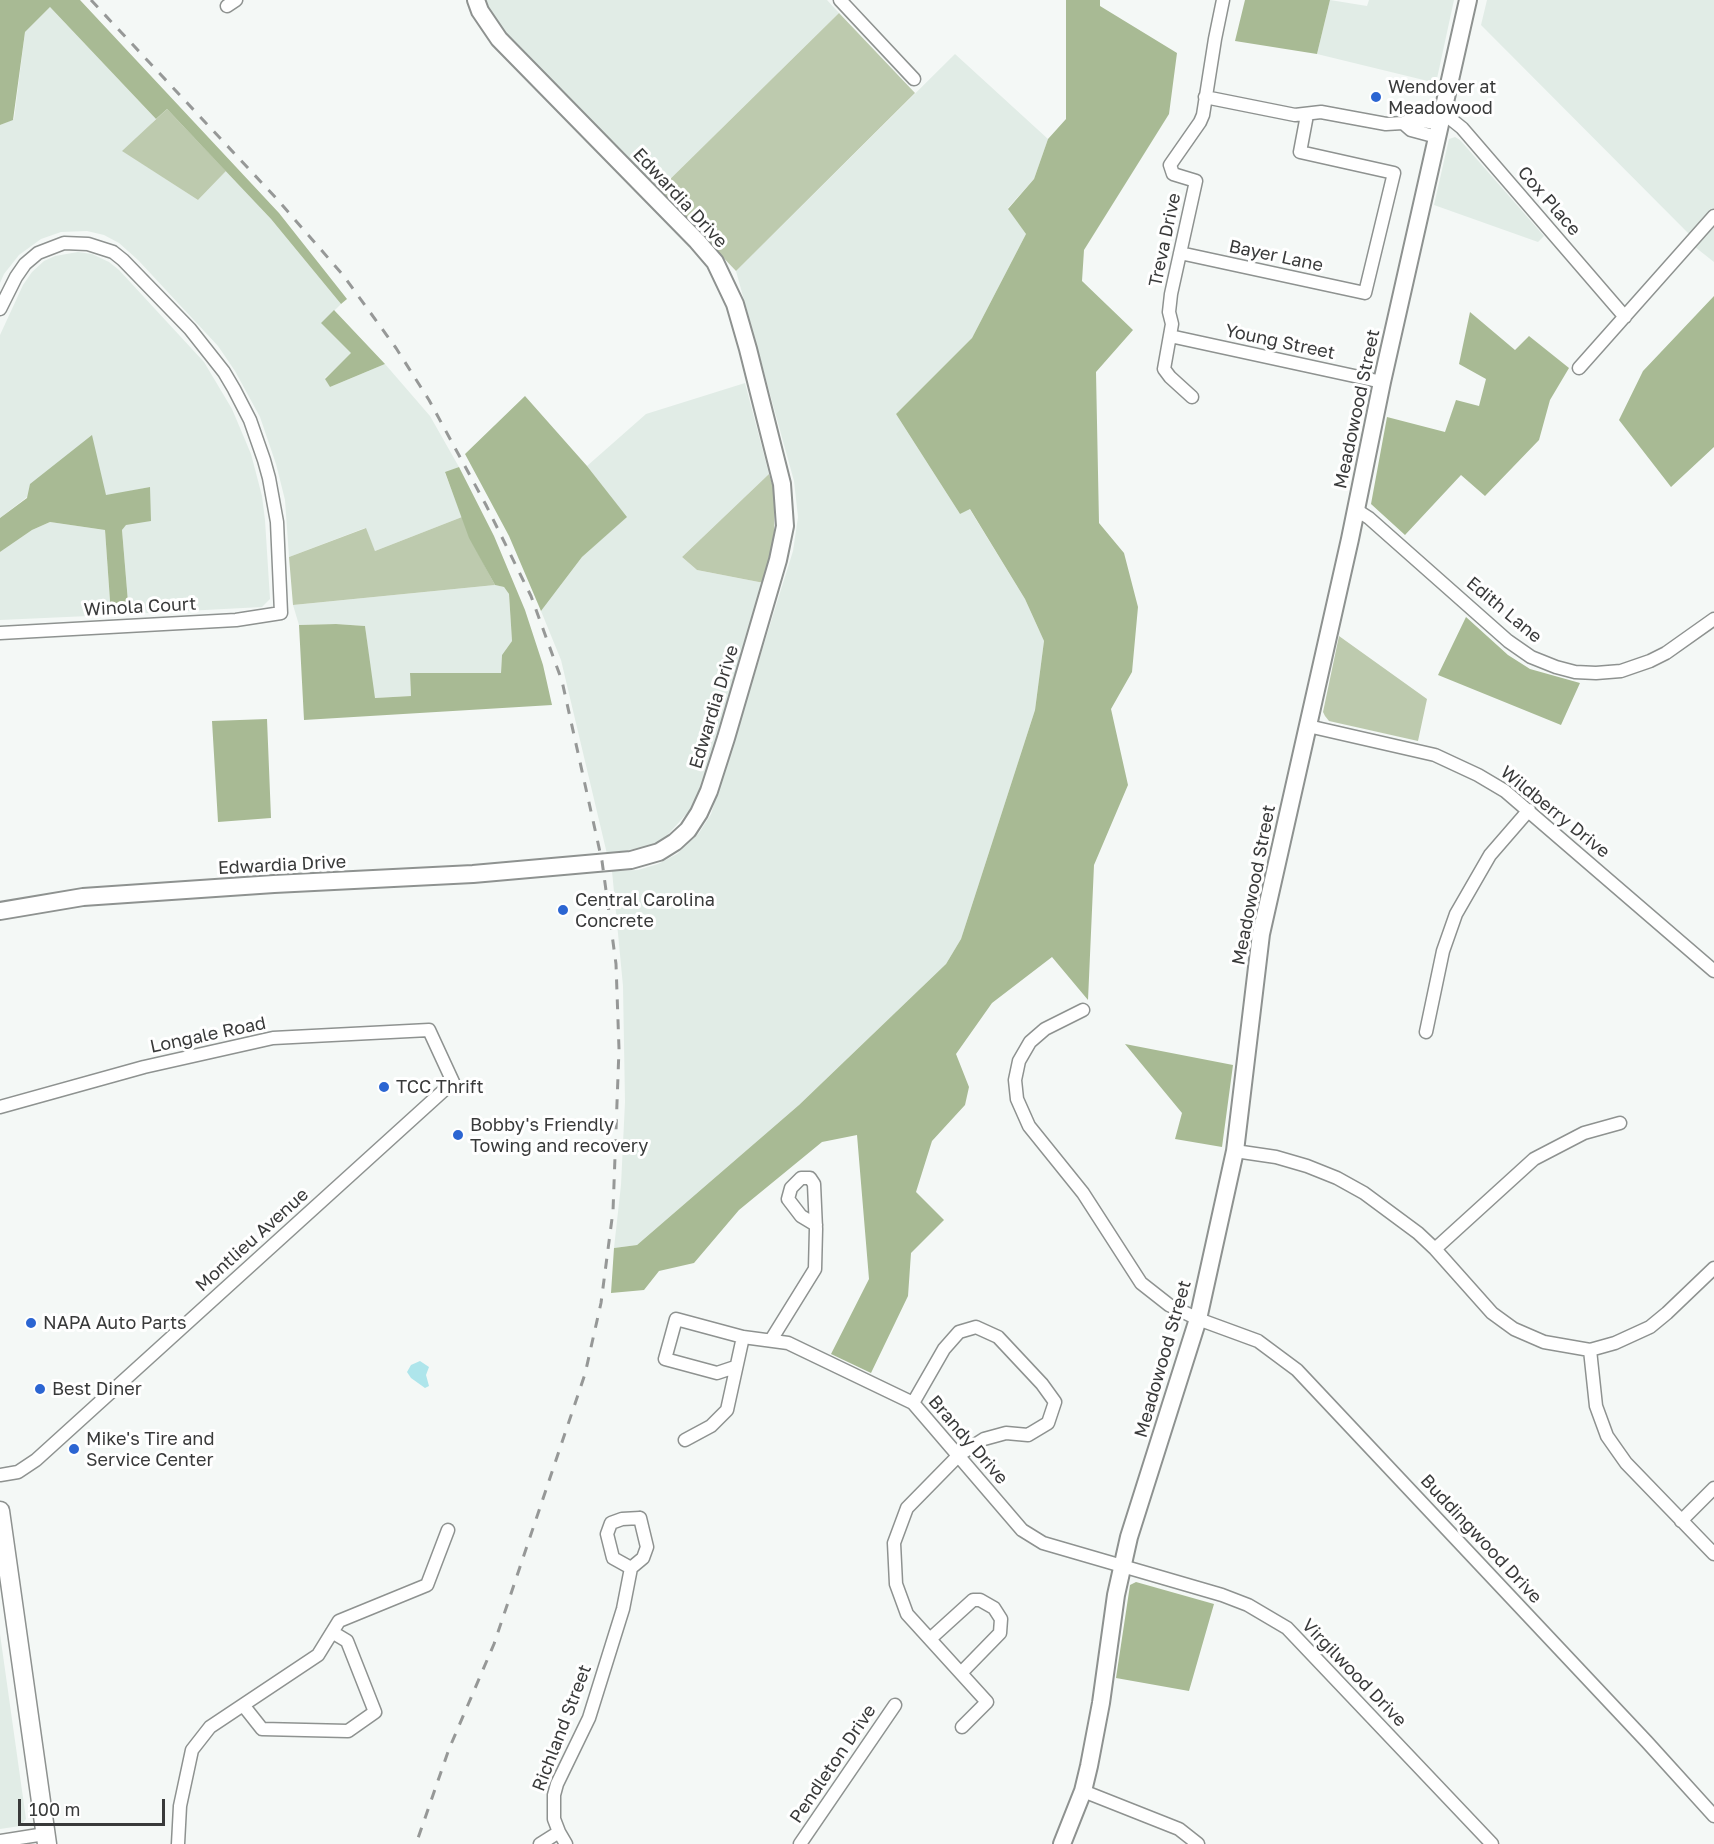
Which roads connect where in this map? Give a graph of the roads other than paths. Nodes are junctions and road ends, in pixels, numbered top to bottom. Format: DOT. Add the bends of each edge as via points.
graph roads {
  1 [pos="477,0"];
  2 [pos="840,0"];
  3 [pos="1223,0"];
  4 [pos="1468,0"];
  5 [pos="914,80"];
  6 [pos="1205,97"];
  7 [pos="1306,115"];
  8 [pos="1440,124"];
  9 [pos="1714,216"];
  10 [pos="1180,253"];
  11 [pos="0,309"];
  12 [pos="1625,317"];
  13 [pos="1170,336"];
  14 [pos="1579,368"];
  15 [pos="1382,382"];
  16 [pos="1192,397"];
  17 [pos="1355,509"];
  18 [pos="1714,619"];
  19 [pos="0,633"];
  20 [pos="1308,726"];
  21 [pos="1529,810"];
  22 [pos="0,911"];
  23 [pos="1714,971"];
  24 [pos="1083,1010"];
  25 [pos="429,1030"];
  26 [pos="1426,1032"];
  27 [pos="0,1107"];
  28 [pos="1620,1123"];
  29 [pos="1235,1151"];
  30 [pos="816,1225"];
  31 [pos="1435,1249"];
  32 [pos="1714,1268"];
  33 [pos="1198,1319"];
  34 [pos="743,1337"];
  35 [pos="771,1340"];
  36 [pos="1590,1350"];
  37 [pos="735,1367"];
  38 [pos="913,1403"];
  39 [pos="685,1440"];
  40 [pos="958,1455"];
  41 [pos="0,1475"];
  42 [pos="1714,1488"];
  43 [pos="0,1511"];
  44 [pos="1681,1521"];
  45 [pos="448,1530"];
  46 [pos="1714,1554"];
  47 [pos="1123,1566"];
  48 [pos="631,1568"];
  49 [pos="332,1632"];
  50 [pos="930,1639"];
  51 [pos="961,1673"];
  52 [pos="243,1705"];
  53 [pos="895,1705"];
  54 [pos="962,1727"];
  55 [pos="1083,1791"];
  56 [pos="1714,1816"];
  57 [pos="559,1832"];
  58 [pos="46,1839"];
  59 [pos="0,1841"];
  60 [pos="178,1844"];
  61 [pos="540,1844"];
  62 [pos="566,1844"];
  63 [pos="800,1844"];
  64 [pos="1062,1844"];
  65 [pos="1198,1844"];
  66 [pos="1492,1844"];
  1 -- 22 [label="street, Edwardia Drive" via="499,39 715,262 735,304 748,349 782,484 785,526 726,738 699,813 675,842 659,852 632,860 473,874 83,897"];
  2 -- 5 [label="street"];
  3 -- 6 [label="street, Treva Drive"];
  4 -- 8 [label="street, Meadowood Street"];
  6 -- 7 [label="street, Cox Place"];
  6 -- 10 [label="street, Treva Drive" via="1200,123 1170,165 1173,174 1196,181"];
  7 -- 8 [label="street, Cox Place" via="1321,112 1386,124 1403,123 1411,130"];
  7 -- 10 [label="street, Bayer Lane" via="1300,152 1394,173 1365,293"];
  8 -- 12 [label="street, Cox Place" via="1462,128"];
  8 -- 15 [label="street, Meadowood Street"];
  9 -- 12 [label="street"];
  10 -- 13 [label="street, Treva Drive" via="1171,294"];
  11 -- 19 [label="street, Winola Court" via="20,271 38,253 64,243 88,244 113,252 123,260 190,329 234,389 264,460 277,522 281,613 246,619"];
  12 -- 14 [label="street"];
  13 -- 15 [label="street, Young Street"];
  13 -- 16 [label="street, Treva Drive" via="1164,369"];
  15 -- 17 [label="street, Meadowood Street"];
  17 -- 18 [label="street, Edith Lane" via="1508,641 1531,657 1556,667 1596,673 1621,670 1666,653"];
  17 -- 20 [label="street, Meadowood Street"];
  20 -- 21 [label="street, Wildberry Drive" via="1435,756 1478,775"];
  20 -- 29 [label="street, Meadowood Street" via="1261,934"];
  21 -- 23 [label="street, Wildberry Drive"];
  21 -- 26 [label="street" via="1490,855 1456,914 1443,951"];
  24 -- 33 [label="street, Buddingwood Drive" via="1045,1029 1025,1050 1015,1080 1017,1100 1023,1116 1083,1193 1141,1283 1168,1305"];
  25 -- 27 [label="street, Longale Road" via="273,1038 144,1067"];
  25 -- 41 [label="street, Montlieu Avenue" via="453,1082 36,1460 18,1472"];
  28 -- 31 [label="street" via="1584,1133 1534,1159"];
  29 -- 31 [label="street" via="1276,1157 1337,1178 1394,1214"];
  29 -- 33 [label="street, Meadowood Street"];
  30 -- 35 [label="street" via="815,1269"];
  31 -- 36 [label="street" via="1492,1313 1514,1329 1544,1342"];
  32 -- 36 [label="street" via="1650,1327"];
  33 -- 47 [label="street, Meadowood Street"];
  33 -- 56 [label="street, Buddingwood Drive" via="1258,1341 1297,1370"];
  34 -- 35 [label="street, Brandy Drive"];
  34 -- 37 [label="street"];
  34 -- 37 [label="street, Brandy Drive" via="676,1319 665,1359 717,1373"];
  35 -- 38 [label="street, Brandy Drive" via="788,1343"];
  36 -- 44 [label="street" via="1596,1406 1608,1436 1626,1463"];
  37 -- 39 [label="street" via="727,1410 711,1426"];
  38 -- 40 [label="street, Brandy Drive"];
  38 -- 40 [label="street" via="944,1349 959,1332 976,1327 998,1337 1035,1375 1055,1402 1048,1423 1028,1435 1006,1433 984,1439"];
  40 -- 47 [label="street, Brandy Drive" via="1022,1530 1043,1543"];
  40 -- 50 [label="street" via="907,1508 894,1543 896,1584 907,1614"];
  42 -- 44 [label="street"];
  43 -- 58 [label="main road"];
  44 -- 46 [label="street"];
  45 -- 49 [label="street" via="428,1585 339,1621"];
  47 -- 55 [label="street, Meadowood Street"];
  47 -- 66 [label="street, Virgilwood Drive" via="1222,1595 1287,1628"];
  48 -- 57 [label="street, Richland Street" via="623,1609 589,1718 557,1784 552,1807"];
  49 -- 52 [label="street" via="318,1654"];
  49 -- 52 [label="street" via="347,1641 375,1712 348,1731 262,1729"];
  50 -- 51 [label="street"];
  50 -- 51 [label="street" via="973,1600 994,1608 1001,1619 1000,1633"];
  51 -- 54 [label="street" via="987,1702"];
  52 -- 60 [label="street" via="210,1727 192,1750 180,1806"];
  53 -- 63 [label="street, Pendleton Drive"];
  55 -- 64 [label="street, Meadowood Street"];
  55 -- 65 [label="street" via="1179,1829"];
  57 -- 61 [label="street"];
  57 -- 62 [label="street, Richland Street"];
  58 -- 59 [label="street"];
}
